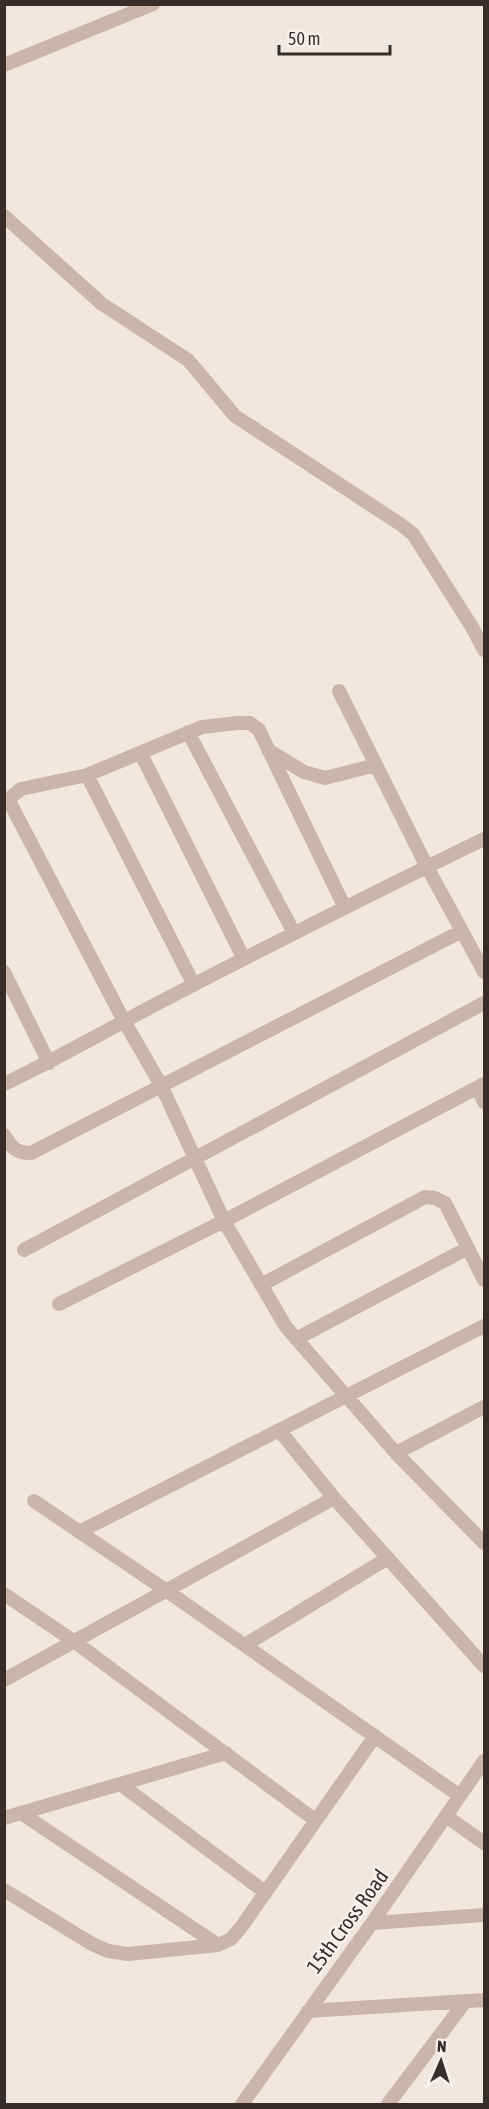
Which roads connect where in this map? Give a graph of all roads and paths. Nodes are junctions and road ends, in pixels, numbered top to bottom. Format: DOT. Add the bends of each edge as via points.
graph roads {
  1 [pos="153,4"];
  2 [pos="4,64"];
  3 [pos="4,216"];
  4 [pos="484,650"];
  5 [pos="339,691"];
  6 [pos="188,732"];
  7 [pos="268,750"];
  8 [pos="141,754"];
  9 [pos="376,765"];
  10 [pos="87,775"];
  11 [pos="6,801"];
  12 [pos="484,840"];
  13 [pos="427,867"];
  14 [pos="345,908"];
  15 [pos="462,930"];
  16 [pos="294,933"];
  17 [pos="244,958"];
  18 [pos="4,972"];
  19 [pos="484,972"];
  20 [pos="194,985"];
  21 [pos="484,1003"];
  22 [pos="124,1021"];
  23 [pos="49,1063"];
  24 [pos="4,1084"];
  25 [pos="161,1085"];
  26 [pos="481,1086"];
  27 [pos="484,1101"];
  28 [pos="4,1135"];
  29 [pos="194,1157"];
  30 [pos="224,1221"];
  31 [pos="468,1248"];
  32 [pos="24,1250"];
  33 [pos="484,1280"];
  34 [pos="261,1285"];
  35 [pos="59,1304"];
  36 [pos="484,1326"];
  37 [pos="296,1339"];
  38 [pos="346,1396"];
  39 [pos="484,1407"];
  40 [pos="279,1430"];
  41 [pos="396,1453"];
  42 [pos="334,1498"];
  43 [pos="34,1502"];
  44 [pos="79,1532"];
  45 [pos="484,1543"];
  46 [pos="388,1558"];
  47 [pos="167,1591"];
  48 [pos="4,1594"];
  49 [pos="75,1642"];
  50 [pos="245,1646"];
  51 [pos="484,1666"];
  52 [pos="4,1680"];
  53 [pos="375,1736"];
  54 [pos="226,1753"];
  55 [pos="484,1761"];
  56 [pos="120,1784"];
  57 [pos="460,1796"];
  58 [pos="21,1813"];
  59 [pos="446,1816"];
  60 [pos="4,1818"];
  61 [pos="315,1820"];
  62 [pos="484,1843"];
  63 [pos="4,1890"];
  64 [pos="265,1892"];
  65 [pos="484,1915"];
  66 [pos="372,1923"];
  67 [pos="218,1945"];
  68 [pos="484,2000"];
  69 [pos="465,2002"];
  70 [pos="308,2011"];
  71 [pos="242,2104"];
  72 [pos="388,2104"];
  1 -- 2 [label="street"];
  3 -- 4 [label="street" via="102,304 188,360 235,416 413,534"];
  5 -- 9 [label="street"];
  6 -- 7 [label="street" via="250,723 259,730"];
  6 -- 8 [label="street"];
  6 -- 16 [label="street"];
  7 -- 9 [label="street" via="304,772 325,778"];
  7 -- 14 [label="street"];
  8 -- 10 [label="street"];
  8 -- 17 [label="street"];
  9 -- 13 [label="street"];
  10 -- 11 [label="street" via="21,789"];
  10 -- 20 [label="street"];
  11 -- 22 [label="street"];
  12 -- 13 [label="street"];
  13 -- 14 [label="street"];
  13 -- 15 [label="street"];
  14 -- 16 [label="street"];
  15 -- 19 [label="street"];
  15 -- 25 [label="street"];
  16 -- 17 [label="street"];
  17 -- 20 [label="street"];
  18 -- 23 [label="street"];
  20 -- 22 [label="street"];
  21 -- 29 [label="street"];
  22 -- 23 [label="street"];
  22 -- 25 [label="street"];
  23 -- 24 [label="street"];
  25 -- 28 [label="street" via="31,1154 19,1153"];
  25 -- 29 [label="street"];
  26 -- 27 [label="street"];
  26 -- 30 [label="street"];
  29 -- 30 [label="street"];
  29 -- 32 [label="street"];
  30 -- 34 [label="street"];
  30 -- 35 [label="street"];
  31 -- 33 [label="street"];
  31 -- 34 [label="street" via="445,1203 425,1197"];
  31 -- 37 [label="street"];
  34 -- 37 [label="street"];
  36 -- 38 [label="street"];
  37 -- 38 [label="street"];
  38 -- 40 [label="street"];
  38 -- 41 [label="street"];
  39 -- 41 [label="street"];
  40 -- 42 [label="street"];
  40 -- 44 [label="street"];
  41 -- 45 [label="street"];
  42 -- 46 [label="street"];
  42 -- 47 [label="street"];
  43 -- 44 [label="street"];
  44 -- 47 [label="street"];
  46 -- 50 [label="street"];
  46 -- 51 [label="street"];
  47 -- 49 [label="street"];
  47 -- 50 [label="street"];
  48 -- 49 [label="street"];
  49 -- 52 [label="street"];
  49 -- 54 [label="street"];
  50 -- 53 [label="street"];
  53 -- 57 [label="street"];
  53 -- 61 [label="street"];
  54 -- 56 [label="street"];
  54 -- 61 [label="street"];
  55 -- 57 [label="street, 15th Cross Road"];
  56 -- 58 [label="street"];
  56 -- 64 [label="street"];
  57 -- 59 [label="street, 15th Cross Road"];
  58 -- 60 [label="street"];
  58 -- 67 [label="street"];
  59 -- 62 [label="street"];
  59 -- 66 [label="street, 15th Cross Road"];
  61 -- 64 [label="street"];
  63 -- 67 [label="street" via="108,1951 128,1954"];
  64 -- 67 [label="street" via="231,1939"];
  65 -- 66 [label="street"];
  66 -- 70 [label="street, 15th Cross Road"];
  68 -- 69 [label="street"];
  69 -- 70 [label="street"];
  69 -- 72 [label="street"];
  70 -- 71 [label="street, 15th Cross Road"];
}
